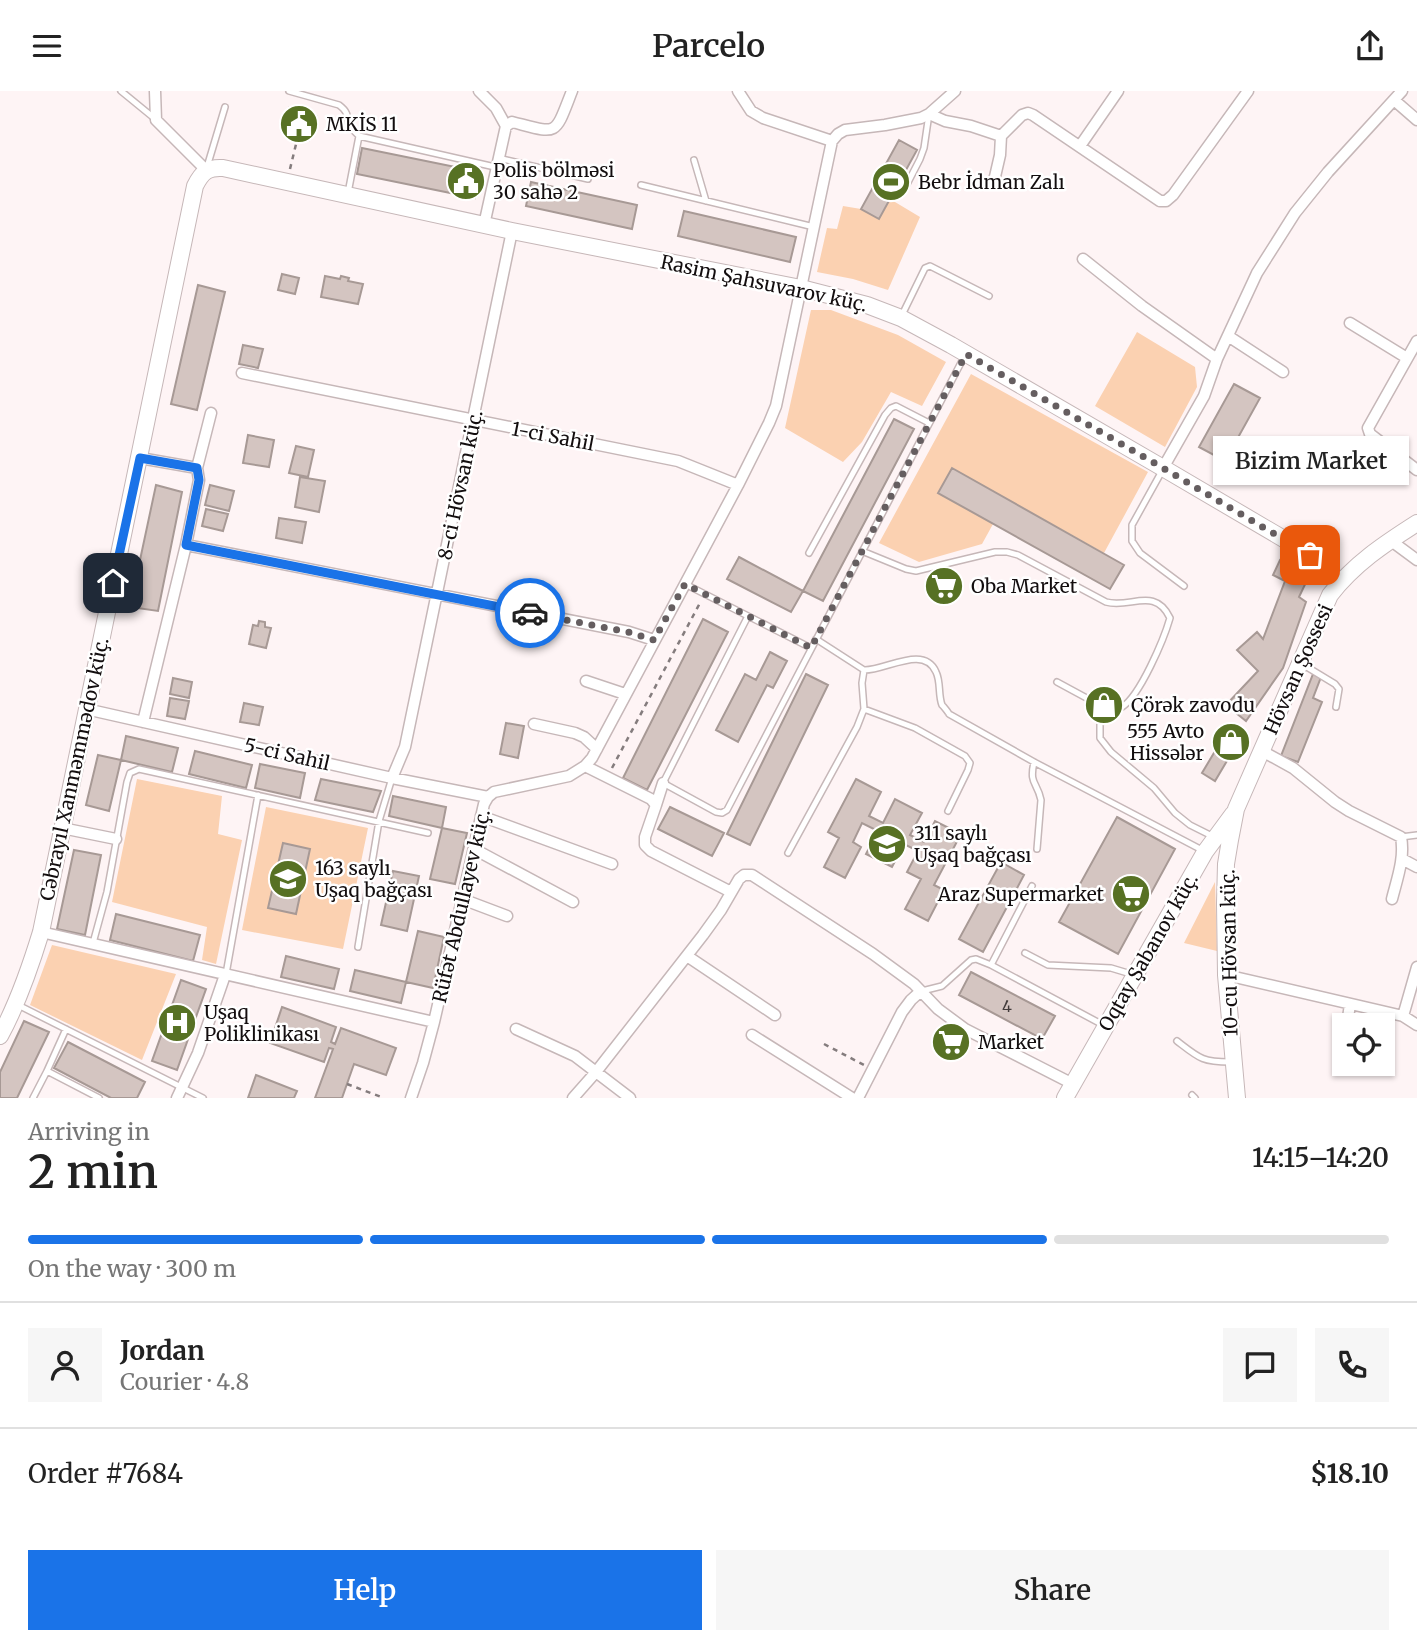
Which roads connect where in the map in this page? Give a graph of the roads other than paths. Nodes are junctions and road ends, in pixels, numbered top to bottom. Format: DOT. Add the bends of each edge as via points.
graph roads {
  1 [pos="121,91"];
  2 [pos="155,91"];
  3 [pos="289,91"];
  4 [pos="479,91"];
  5 [pos="572,91"];
  6 [pos="738,91"];
  7 [pos="955,91"];
  8 [pos="1118,91"];
  9 [pos="1248,91"];
  10 [pos="1402,91"];
  11 [pos="1394,100"];
  12 [pos="225,107"];
  13 [pos="929,114"];
  14 [pos="156,120"];
  15 [pos="1417,120"];
  16 [pos="506,126"];
  17 [pos="359,136"];
  18 [pos="1001,136"];
  19 [pos="832,141"];
  20 [pos="1080,146"];
  21 [pos="694,160"];
  22 [pos="497,163"];
  23 [pos="206,170"];
  24 [pos="588,179"];
  25 [pos="994,181"];
  26 [pos="641,185"];
  27 [pos="904,190"];
  28 [pos="348,196"];
  29 [pos="706,201"];
  30 [pos="484,225"];
  31 [pos="814,227"];
  32 [pos="512,231"];
  33 [pos="1083,258"];
  34 [pos="801,288"];
  35 [pos="989,296"];
  36 [pos="901,318"];
  37 [pos="1350,323"];
  38 [pos="1228,336"];
  39 [pos="1417,341"];
  40 [pos="966,354"];
  41 [pos="1407,358"];
  42 [pos="1217,359"];
  43 [pos="1283,372"];
  44 [pos="242,373"];
  45 [pos="211,413"];
  46 [pos="474,420"];
  47 [pos="929,423"];
  48 [pos="140,458"];
  49 [pos="197,468"];
  50 [pos="1163,468"];
  51 [pos="1417,470"];
  52 [pos="738,485"];
  53 [pos="1417,523"];
  54 [pos="1390,540"];
  55 [pos="186,545"];
  56 [pos="862,551"];
  57 [pos="809,553"];
  58 [pos="1417,560"];
  59 [pos="1340,582"];
  60 [pos="685,584"];
  61 [pos="1184,586"];
  62 [pos="437,594"];
  63 [pos="748,615"];
  64 [pos="816,639"];
  65 [pos="654,640"];
  66 [pos="811,648"];
  67 [pos="1300,662"];
  68 [pos="864,670"];
  69 [pos="586,681"];
  70 [pos="1057,682"];
  71 [pos="625,694"];
  72 [pos="1336,707"];
  73 [pos="1105,708"];
  74 [pos="86,709"];
  75 [pos="864,709"];
  76 [pos="143,722"];
  77 [pos="534,724"];
  78 [pos="597,749"];
  79 [pos="1262,751"];
  80 [pos="1034,762"];
  81 [pos="584,766"];
  82 [pos="391,778"];
  83 [pos="663,783"];
  84 [pos="258,795"];
  85 [pos="488,797"];
  86 [pos="656,805"];
  87 [pos="1236,809"];
  88 [pos="948,811"];
  89 [pos="481,816"];
  90 [pos="379,821"];
  91 [pos="62,828"];
  92 [pos="428,833"];
  93 [pos="1417,835"];
  94 [pos="1401,837"];
  95 [pos="1215,838"];
  96 [pos="116,839"];
  97 [pos="474,849"];
  98 [pos="1037,849"];
  99 [pos="1205,852"];
  100 [pos="788,853"];
  101 [pos="1402,859"];
  102 [pos="612,864"];
  103 [pos="1417,866"];
  104 [pos="1195,870"];
  105 [pos="1226,878"];
  106 [pos="1032,886"];
  107 [pos="731,891"];
  108 [pos="463,899"];
  109 [pos="1392,899"];
  110 [pos="573,902"];
  111 [pos="507,916"];
  112 [pos="41,932"];
  113 [pos="93,944"];
  114 [pos="358,947"];
  115 [pos="1025,953"];
  116 [pos="687,956"];
  117 [pos="991,965"];
  118 [pos="1417,967"];
  119 [pos="225,975"];
  120 [pos="1134,975"];
  121 [pos="1227,975"];
  122 [pos="922,991"];
  123 [pos="15,1004"];
  124 [pos="1350,1004"];
  125 [pos="1348,1013"];
  126 [pos="775,1015"];
  127 [pos="1403,1016"];
  128 [pos="434,1022"];
  129 [pos="1417,1025"];
  130 [pos="1105,1026"];
  131 [pos="66,1029"];
  132 [pos="516,1029"];
  133 [pos="752,1035"];
  134 [pos="0,1036"];
  135 [pos="1177,1041"];
  136 [pos="1233,1062"];
  137 [pos="47,1071"];
  138 [pos="596,1072"];
  139 [pos="182,1087"];
  140 [pos="1069,1091"];
  141 [pos="33,1098"];
  142 [pos="99,1098"];
  143 [pos="177,1098"];
  144 [pos="203,1098"];
  145 [pos="411,1098"];
  146 [pos="573,1098"];
  147 [pos="630,1098"];
  148 [pos="852,1098"];
  149 [pos="858,1098"];
  150 [pos="1237,1098"];
  1 -- 14 [label="lane"];
  2 -- 14 [label="street"];
  3 -- 17 [label="lane" via="339,104 348,114 349,127"];
  4 -- 16 [label="street"];
  5 -- 16 [label="street" via="554,129 512,122"];
  6 -- 19 [label="street" via="751,111 763,118"];
  7 -- 13 [label="street"];
  8 -- 20 [label="street"];
  9 -- 20 [label="street" via="1167,201 1160,201"];
  10 -- 11 [label="street"];
  11 -- 15 [label="street"];
  11 -- 38 [label="street" via="1295,213 1257,273"];
  12 -- 23 [label="lane"];
  13 -- 18 [label="street"];
  13 -- 19 [label="street" via="845,129"];
  13 -- 27 [label="lane" via="924,148"];
  14 -- 23 [label="street"];
  16 -- 22 [label="street"];
  17 -- 22 [label="lane"];
  17 -- 28 [label="lane"];
  18 -- 20 [label="street" via="1028,113"];
  18 -- 25 [label="street"];
  19 -- 31 [label="street, Rüfət Abdullayev küç."];
  21 -- 29 [label="lane"];
  22 -- 24 [label="lane"];
  22 -- 30 [label="street"];
  23 -- 28 [label="street, Rasim Şahsuvarov küç." via="223,168"];
  23 -- 48 [label="street, Cəbrayıl Xanməmmədov küç." via="195,185"];
  26 -- 29 [label="lane"];
  28 -- 30 [label="street, Rasim Şahsuvarov küç."];
  29 -- 31 [label="lane"];
  30 -- 32 [label="street, Rasim Şahsuvarov küç."];
  31 -- 34 [label="street, Rüfət Abdullayev küç."];
  32 -- 34 [label="street, Rasim Şahsuvarov küç."];
  32 -- 46 [label="street, 8-ci Hövsan küç."];
  33 -- 42 [label="street"];
  34 -- 36 [label="street, Rasim Şahsuvarov küç."];
  34 -- 52 [label="street, Rüfət Abdullayev küç." via="776,406"];
  35 -- 36 [label="lane" via="930,266"];
  36 -- 40 [label="street, Rasim Şahsuvarov küç."];
  37 -- 41 [label="street"];
  38 -- 42 [label="street"];
  38 -- 43 [label="street"];
  39 -- 41 [label="street"];
  40 -- 47 [label="lane"];
  40 -- 50 [label="street, Rasim Şahsuvarov küç."];
  41 -- 51 [label="street" via="1368,428"];
  42 -- 50 [label="street" via="1204,396"];
  44 -- 46 [label="street, 1-ci Sahil"];
  45 -- 49 [label="street"];
  46 -- 52 [label="street, 1-ci Sahil" via="678,461"];
  46 -- 62 [label="street, 8-ci Hövsan küç."];
  47 -- 56 [label="lane"];
  47 -- 57 [label="lane" via="896,406 891,408"];
  48 -- 49 [label="street"];
  48 -- 74 [label="street, Cəbrayıl Xanməmmədov küç."];
  49 -- 55 [label="street" via="199,480"];
  50 -- 59 [label="street, Rasim Şahsuvarov küç." via="1302,550"];
  50 -- 61 [label="lane" via="1132,525 1132,541 1140,553"];
  52 -- 60 [label="street, Rüfət Abdullayev küç."];
  53 -- 54 [label="street, Hövsan Şossesi"];
  54 -- 58 [label="street"];
  54 -- 59 [label="street, Hövsan Şossesi"];
  55 -- 62 [label="street"];
  55 -- 76 [label="street"];
  56 -- 64 [label="lane"];
  56 -- 73 [label="lane" via="916,571 1007,552 1106,602 1115,605 1143,599 1166,609 1170,618 1165,635 1142,682 1123,706"];
  59 -- 67 [label="street, Hövsan Şossesi"];
  60 -- 63 [label="lane"];
  60 -- 65 [label="street, Rüfət Abdullayev küç."];
  62 -- 65 [label="street"];
  62 -- 82 [label="street, 8-ci Hövsan küç." via="405,747"];
  63 -- 66 [label="lane"];
  63 -- 83 [label="lane"];
  64 -- 66 [label="lane"];
  64 -- 68 [label="lane"];
  65 -- 71 [label="street, Rüfət Abdullayev küç."];
  66 -- 83 [label="lane" via="727,810 716,812"];
  67 -- 72 [label="lane" via="1335,684 1339,689"];
  67 -- 79 [label="street, Hövsan Şossesi"];
  68 -- 75 [label="lane"];
  68 -- 80 [label="lane" via="915,658 928,662 936,671 942,705 949,714"];
  69 -- 71 [label="street"];
  70 -- 73 [label="lane"];
  71 -- 78 [label="street, Rüfət Abdullayev küç."];
  73 -- 95 [label="lane" via="1100,738 1111,752 1154,788 1175,813"];
  74 -- 76 [label="street, 5-ci Sahil"];
  74 -- 91 [label="street, Cəbrayıl Xanməmmədov küç."];
  75 -- 88 [label="lane" via="915,728 965,756 968,770"];
  75 -- 100 [label="lane"];
  76 -- 82 [label="street, 5-ci Sahil"];
  77 -- 78 [label="street" via="575,733"];
  78 -- 81 [label="street, Rüfət Abdullayev küç."];
  79 -- 87 [label="street, Hövsan Şossesi"];
  79 -- 94 [label="street" via="1293,768 1349,811"];
  80 -- 98 [label="lane" via="1031,780 1041,800"];
  80 -- 99 [label="lane"];
  81 -- 85 [label="street, Rüfət Abdullayev küç." via="569,776"];
  81 -- 86 [label="street"];
  82 -- 85 [label="street, 5-ci Sahil"];
  82 -- 90 [label="lane"];
  83 -- 86 [label="street"];
  84 -- 90 [label="lane"];
  84 -- 96 [label="lane" via="138,769 130,773 127,782"];
  84 -- 119 [label="lane"];
  85 -- 89 [label="street, Rüfət Abdullayev küç."];
  86 -- 107 [label="street" via="645,837 650,851"];
  87 -- 95 [label="street, Oqtay Şabanov küç."];
  87 -- 105 [label="street, 10-cu Hövsan küç."];
  89 -- 97 [label="street, Rüfət Abdullayev küç."];
  89 -- 102 [label="street"];
  90 -- 92 [label="lane"];
  90 -- 114 [label="lane"];
  91 -- 96 [label="street"];
  91 -- 112 [label="street, Cəbrayıl Xanməmmədov küç."];
  93 -- 94 [label="lane"];
  94 -- 101 [label="street"];
  95 -- 99 [label="street, Oqtay Şabanov küç."];
  96 -- 113 [label="lane"];
  97 -- 108 [label="street, Rüfət Abdullayev küç."];
  97 -- 110 [label="street"];
  99 -- 104 [label="street, Oqtay Şabanov küç."];
  101 -- 103 [label="street"];
  101 -- 109 [label="street"];
  104 -- 105 [label="street" via="1217,862"];
  104 -- 120 [label="street, Oqtay Şabanov küç."];
  105 -- 121 [label="street, 10-cu Hövsan küç."];
  106 -- 117 [label="lane"];
  107 -- 116 [label="street"];
  107 -- 122 [label="street" via="744,875 752,875"];
  108 -- 111 [label="street"];
  108 -- 128 [label="street, Rüfət Abdullayev küç."];
  112 -- 113 [label="street"];
  112 -- 123 [label="street, Cəbrayıl Xanməmmədov küç."];
  113 -- 119 [label="street"];
  115 -- 120 [label="lane" via="1048,965 1111,968"];
  116 -- 126 [label="street"];
  116 -- 138 [label="street"];
  117 -- 122 [label="lane" via="971,960 942,986"];
  117 -- 130 [label="lane"];
  118 -- 127 [label="street"];
  119 -- 128 [label="street"];
  119 -- 139 [label="street"];
  120 -- 130 [label="street, Oqtay Şabanov küç."];
  121 -- 124 [label="street"];
  121 -- 136 [label="street, 10-cu Hövsan küç."];
  122 -- 140 [label="street" via="951,1020"];
  122 -- 149 [label="street" via="902,1012"];
  123 -- 131 [label="lane"];
  123 -- 134 [label="street, Cəbrayıl Xanməmmədov küç."];
  124 -- 125 [label="street"];
  124 -- 127 [label="street"];
  127 -- 129 [label="street"];
  128 -- 145 [label="street, Rüfət Abdullayev küç."];
  130 -- 140 [label="street, Oqtay Şabanov küç."];
  131 -- 137 [label="lane"];
  131 -- 139 [label="lane"];
  132 -- 138 [label="street" via="575,1056"];
  133 -- 148 [label="street"];
  135 -- 136 [label="lane" via="1210,1062"];
  136 -- 150 [label="street, 10-cu Hövsan küç."];
  137 -- 141 [label="lane"];
  137 -- 142 [label="lane"];
  138 -- 146 [label="street"];
  138 -- 147 [label="street"];
  139 -- 143 [label="street"];
  139 -- 144 [label="lane"];
}
